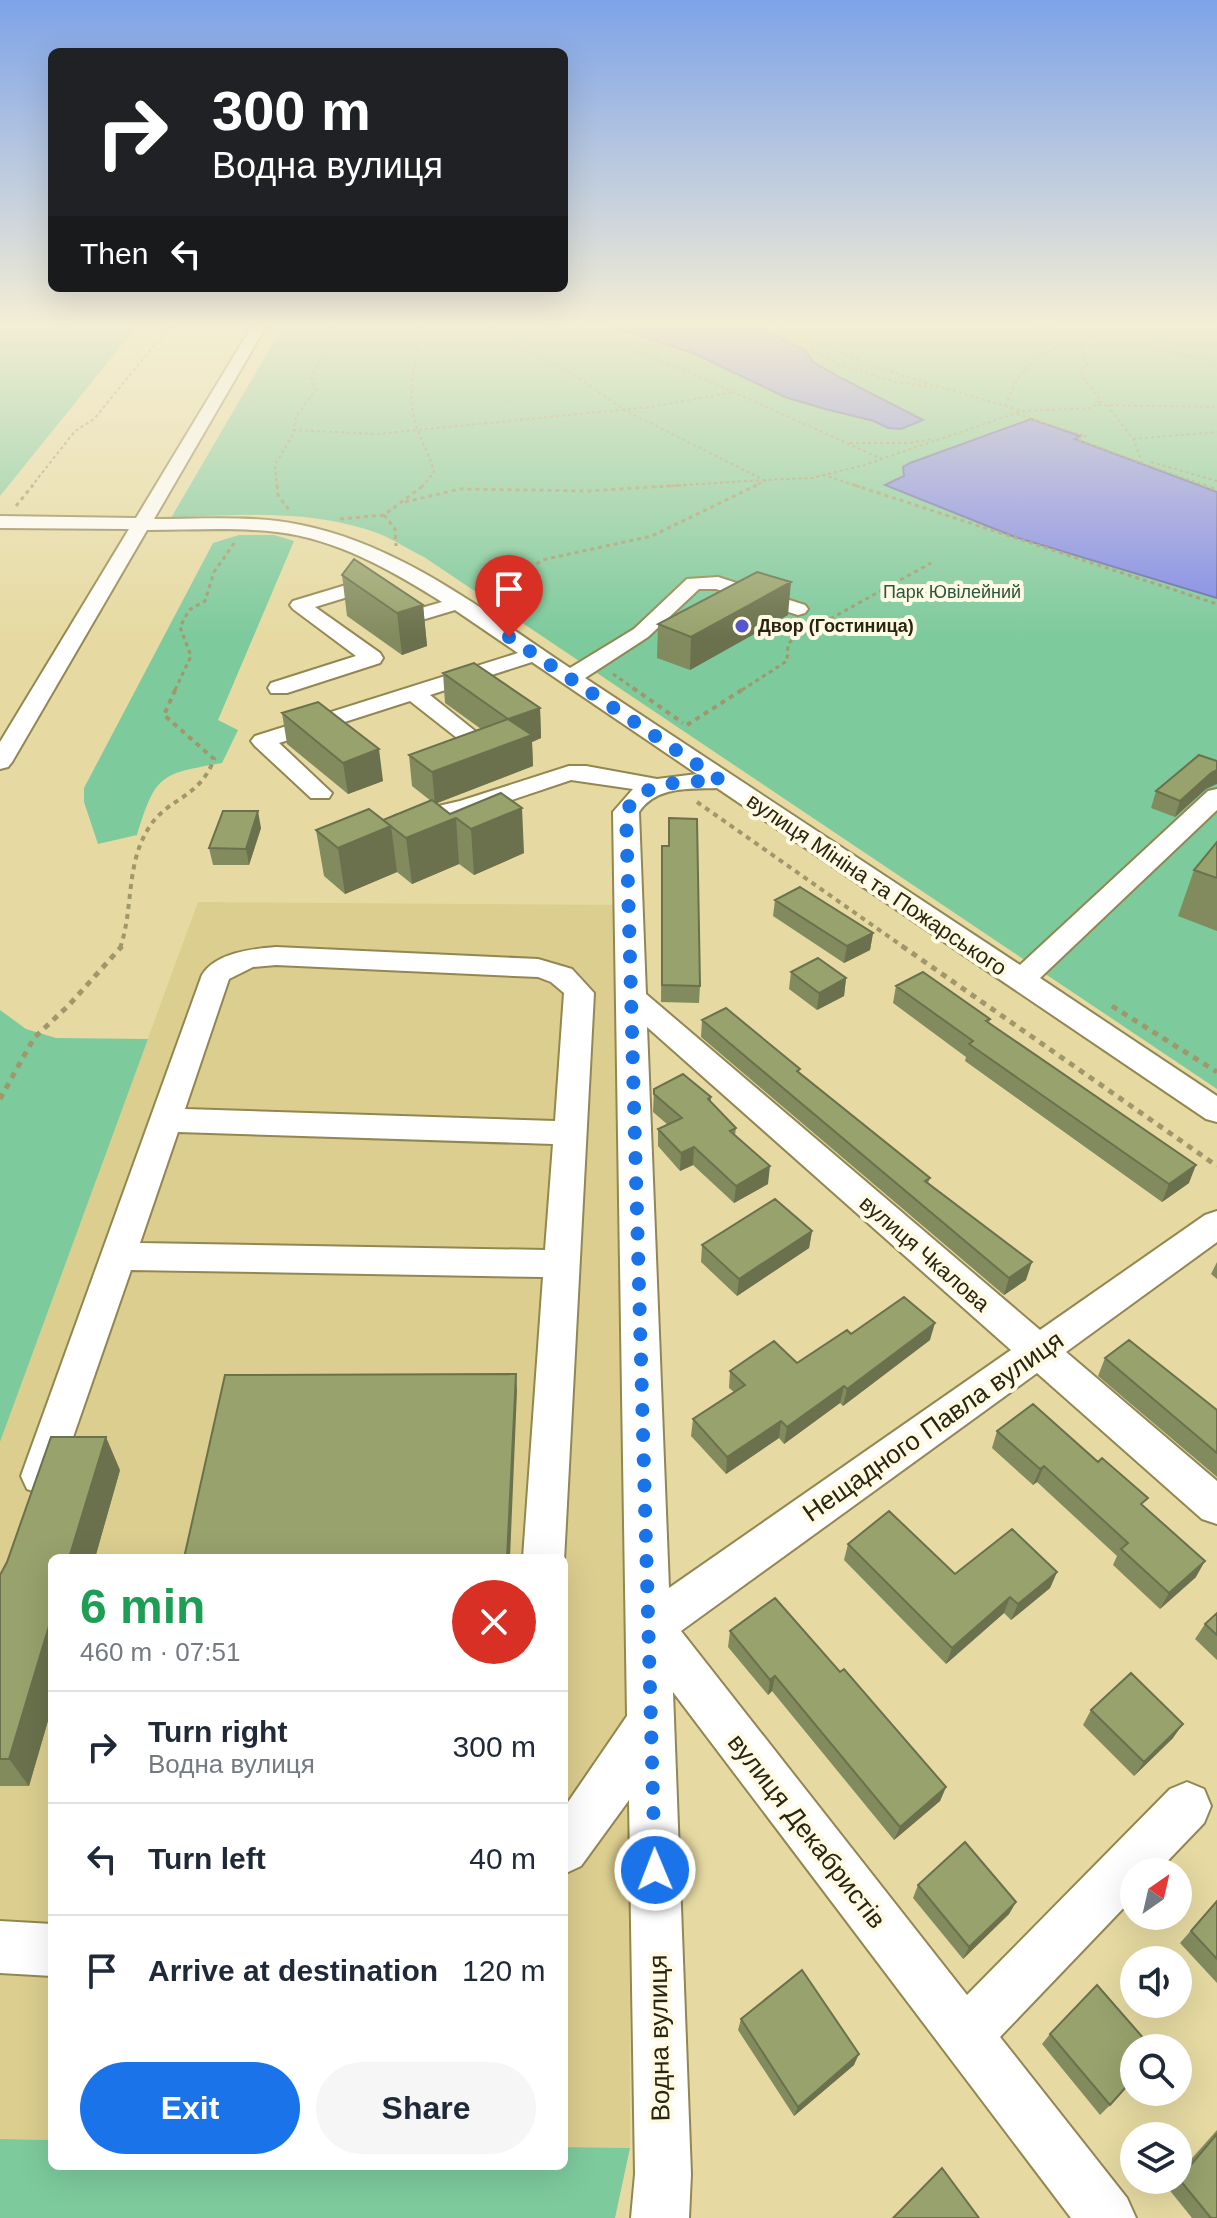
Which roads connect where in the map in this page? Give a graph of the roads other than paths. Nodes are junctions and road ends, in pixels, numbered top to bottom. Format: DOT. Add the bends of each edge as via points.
graph roads {
  1 [pos="198,430"];
  2 [pos="7,522"];
  3 [pos="142,524"];
  4 [pos="458,603"];
  5 [pos="798,609"];
  6 [pos="535,654"];
  7 [pos="570,678"];
  8 [pos="279,688"];
  9 [pos="414,693"];
  10 [pos="0,762"];
  11 [pos="441,764"];
  12 [pos="720,780"];
  13 [pos="663,785"];
  14 [pos="320,793"];
  15 [pos="1217,796"];
  16 [pos="380,828"];
  17 [pos="1021,980"];
  18 [pos="633,999"];
  19 [pos="1217,1111"];
  20 [pos="165,1120"];
  21 [pos="570,1133"];
  22 [pos="1217,1224"];
  23 [pos="118,1256"];
  24 [pos="562,1264"];
  25 [pos="1038,1351"];
  26 [pos="31,1504"];
  27 [pos="1217,1506"];
  28 [pos="544,1554"];
  29 [pos="650,1627"];
  30 [pos="652,1719"];
  31 [pos="1187,1806"];
  32 [pos="568,1838"];
  33 [pos="0,1947"];
  34 [pos="48,1950"];
  35 [pos="965,2035"];
  36 [pos="660,2218"];
  37 [pos="1107,2218"];
  1 -- 3 [label="street"];
  2 -- 3 [label="street, вулиця Мініна та Пожарського"];
  3 -- 4 [label="street, вулиця Мініна та Пожарського" via="266,526 335,538 393,563"];
  3 -- 10 [label="street"];
  4 -- 6 [label="street, вулиця Мініна та Пожарського"];
  4 -- 8 [label="street" via="415,616 366,585 300,605 372,658"];
  5 -- 7 [label="street" via="718,583 694,583 641,633"];
  6 -- 7 [label="street, вулиця Мініна та Пожарського"];
  6 -- 9 [label="street"];
  7 -- 12 [label="street, вулиця Мініна та Пожарського"];
  9 -- 11 [label="street" via="483,747"];
  9 -- 14 [label="street" via="263,741"];
  12 -- 13 [label="street"];
  12 -- 17 [label="street, вулиця Мініна та Пожарського"];
  13 -- 16 [label="street" via="569,773 467,807"];
  13 -- 18 [label="street, Водна вулиця" via="640,793 626,812"];
  15 -- 17 [label="street"];
  17 -- 19 [label="street, вулиця Мініна та Пожарського"];
  18 -- 25 [label="street, вулиця Чкалова"];
  18 -- 29 [label="street, Водна вулиця"];
  20 -- 21 [label="street"];
  20 -- 21 [label="street" via="216,975 234,962 276,956 538,968 571,980 579,993"];
  20 -- 23 [label="street"];
  21 -- 24 [label="street"];
  22 -- 25 [label="street, Нещадного Павла вулиця"];
  23 -- 24 [label="street"];
  23 -- 26 [label="street"];
  24 -- 28 [label="street"];
  25 -- 27 [label="street, вулиця Чкалова"];
  25 -- 29 [label="street, Нещадного Павла вулиця"];
  29 -- 30 [label="street, Водна вулиця"];
  29 -- 35 [label="street, вулиця Декабристів"];
  30 -- 32 [label="street"];
  30 -- 36 [label="street, Водна вулиця"];
  31 -- 35 [label="street"];
  33 -- 34 [label="street"];
  35 -- 37 [label="street, вулиця Декабристів"];
}
